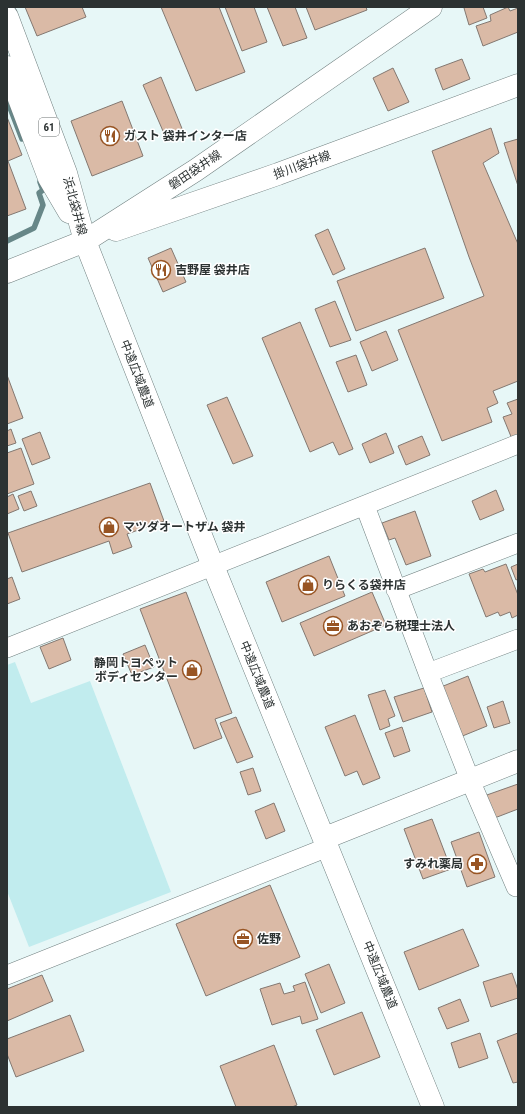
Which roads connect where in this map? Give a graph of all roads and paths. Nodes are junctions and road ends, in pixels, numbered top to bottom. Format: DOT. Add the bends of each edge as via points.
graph roads {
  1 [pos="430,7"];
  2 [pos="7,16"];
  3 [pos="7,68"];
  4 [pos="518,85"];
  5 [pos="85,241"];
  6 [pos="7,272"];
  7 [pos="518,444"];
  8 [pos="365,506"];
  9 [pos="518,543"];
  10 [pos="213,566"];
  11 [pos="396,590"];
  12 [pos="518,639"];
  13 [pos="7,648"];
  14 [pos="428,673"];
  15 [pos="518,761"];
  16 [pos="470,780"];
  17 [pos="326,843"];
  18 [pos="517,889"];
  19 [pos="7,975"];
  20 [pos="433,1107"];
  1 -- 5 [label="main road, 磐田袋井線" via="196,170"];
  2 -- 5 [label="main road, 浜北袋井線 / 61" via="66,173"];
  3 -- 5 [label="main road, 浜北袋井線 / 61" via="49,178"];
  4 -- 5 [label="main road, 掛川袋井線" via="278,174"];
  5 -- 6 [label="main road, 磐田袋井線"];
  5 -- 10 [label="main road, 中遠広域農道"];
  7 -- 8 [label="street"];
  8 -- 10 [label="street"];
  8 -- 11 [label="street"];
  9 -- 11 [label="street"];
  10 -- 13 [label="street"];
  10 -- 17 [label="main road, 中遠広域農道"];
  11 -- 14 [label="street"];
  12 -- 14 [label="street"];
  14 -- 16 [label="street"];
  15 -- 16 [label="main road"];
  16 -- 17 [label="main road"];
  16 -- 18 [label="street"];
  17 -- 19 [label="street"];
  17 -- 20 [label="main road, 中遠広域農道"];
}
